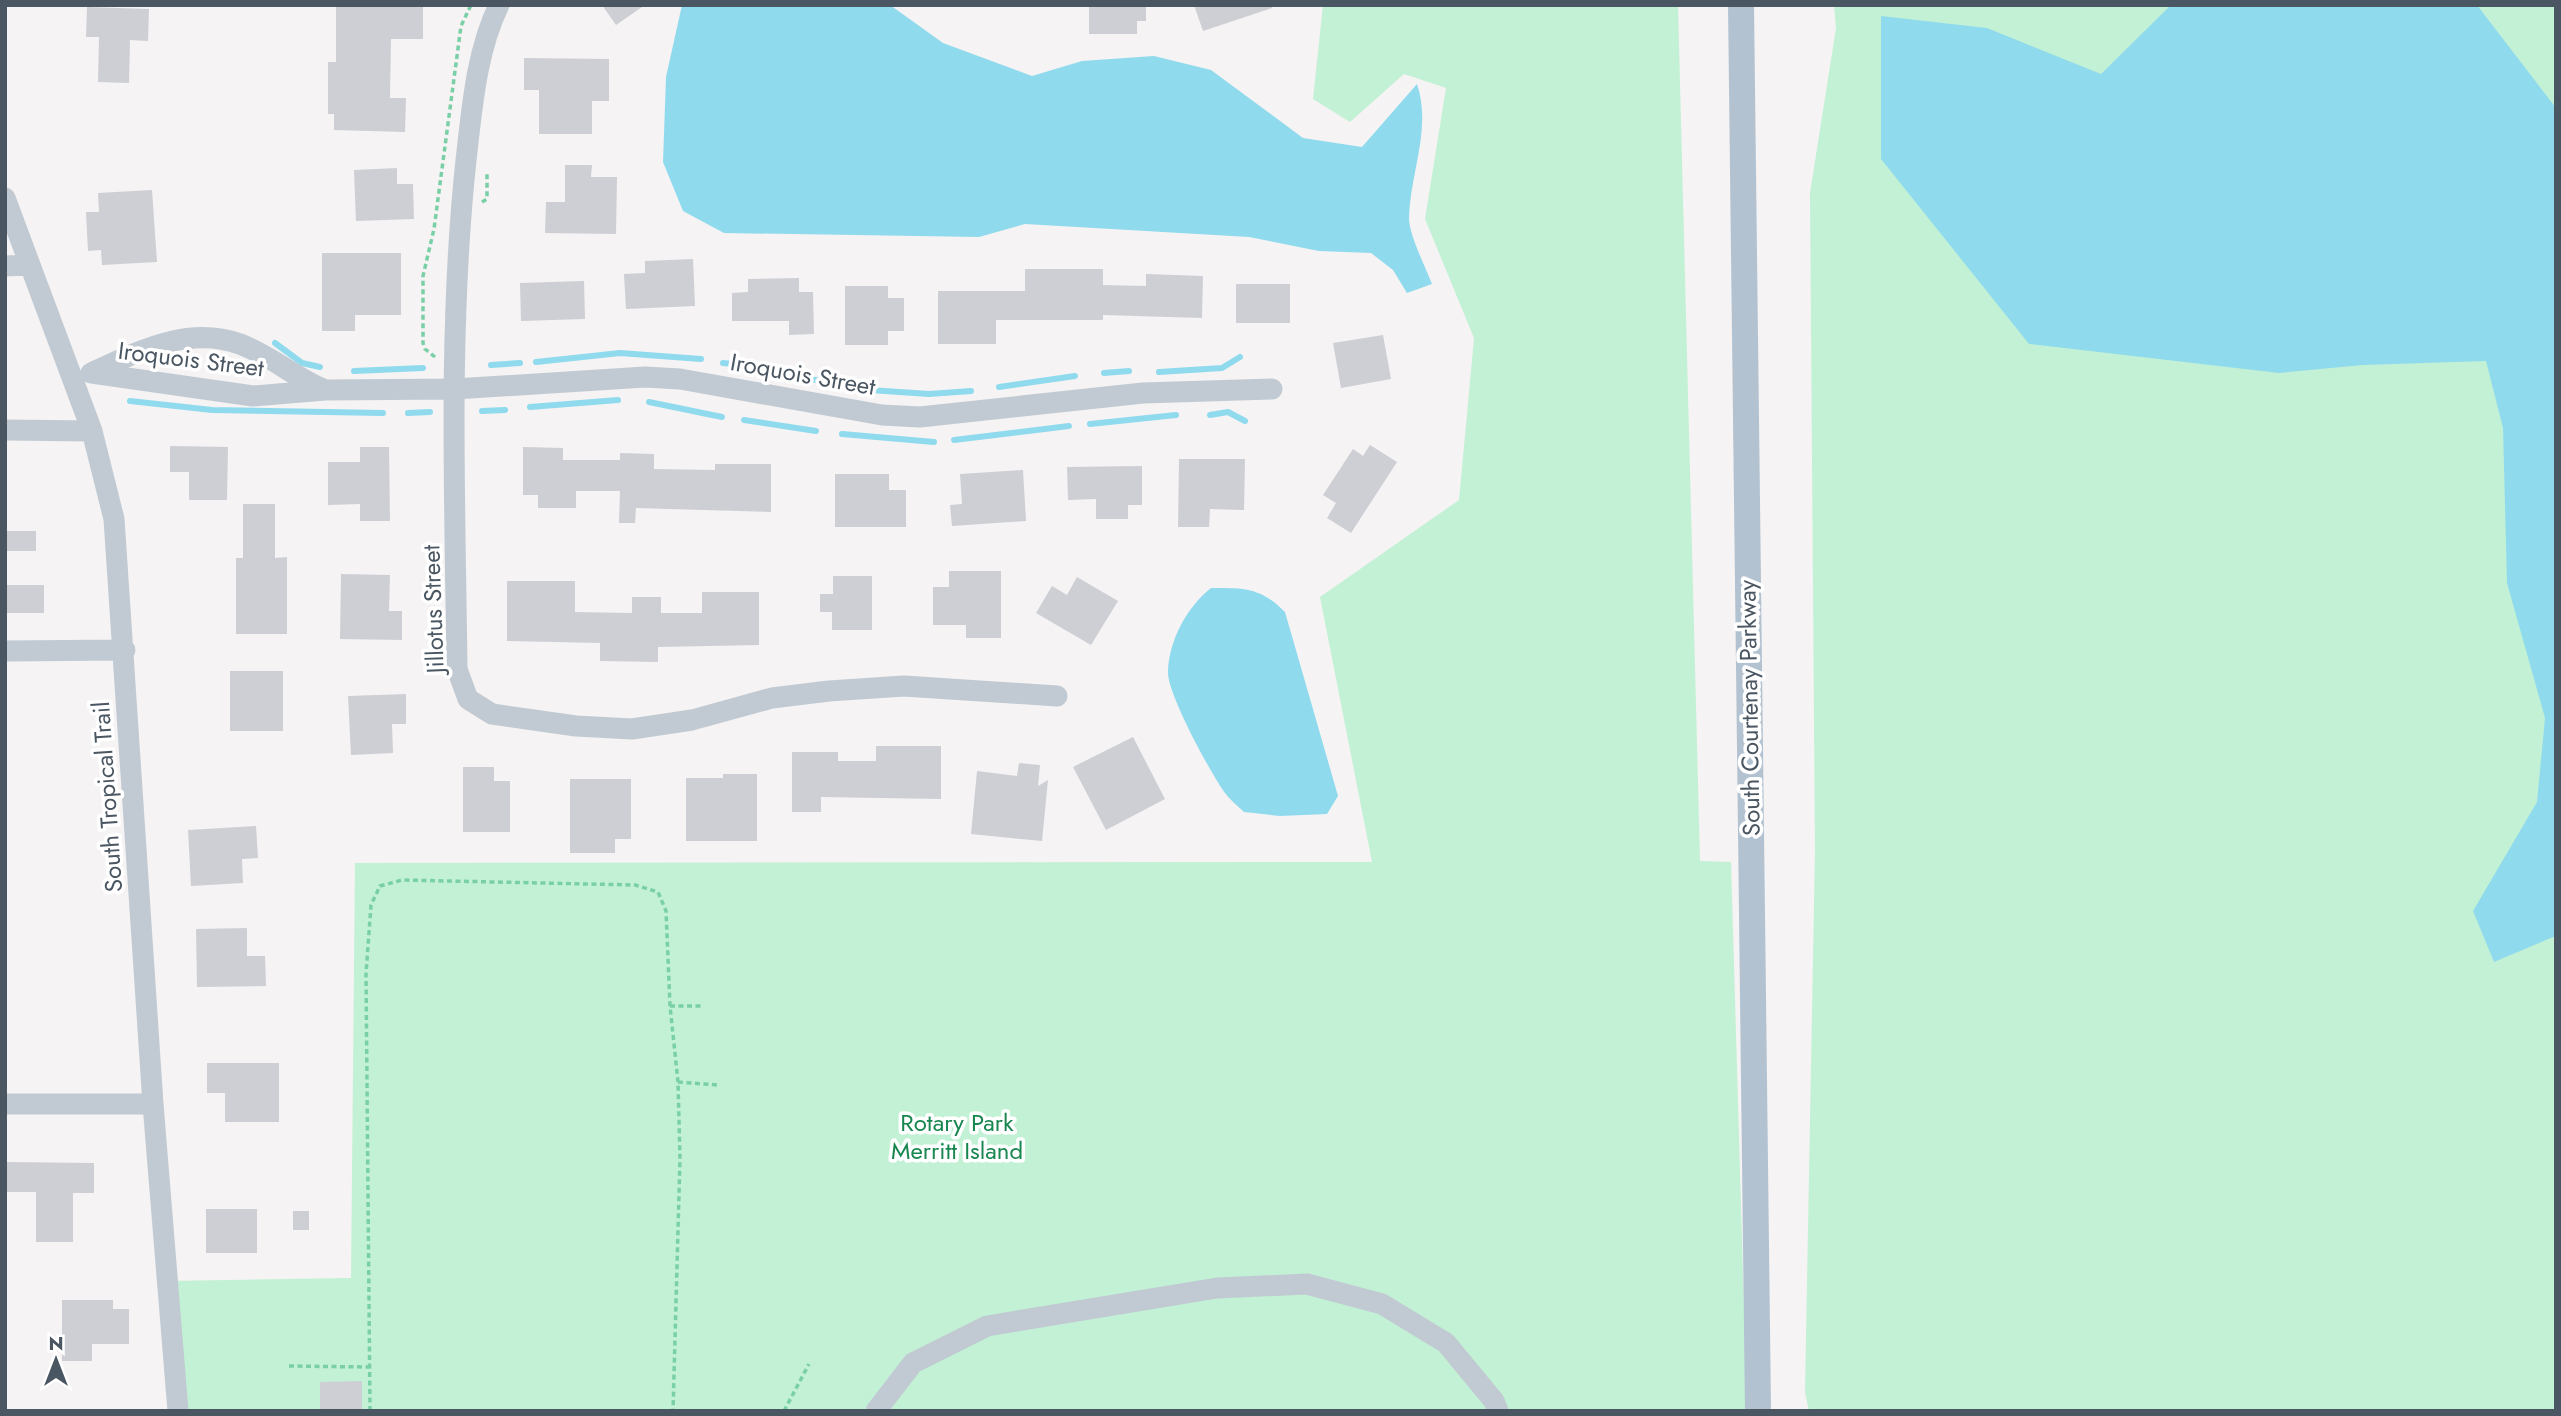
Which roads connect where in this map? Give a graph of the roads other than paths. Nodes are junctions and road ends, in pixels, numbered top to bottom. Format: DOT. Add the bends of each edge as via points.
graph roads {
  1 [pos="499,5"];
  2 [pos="1741,5"];
  3 [pos="5,198"];
  4 [pos="30,265"];
  5 [pos="5,266"];
  6 [pos="82,375"];
  7 [pos="455,389"];
  8 [pos="1272,389"];
  9 [pos="325,390"];
  10 [pos="5,430"];
  11 [pos="92,430"];
  12 [pos="125,650"];
  13 [pos="5,651"];
  14 [pos="1057,696"];
  15 [pos="5,1104"];
  16 [pos="153,1104"];
  17 [pos="178,1411"];
  18 [pos="876,1411"];
  19 [pos="1498,1411"];
  20 [pos="1758,1411"];
  1 -- 7 [label="street, Jillotus Street" via="474,87 460,220"];
  2 -- 20 [label="main road, South Courtenay Parkway"];
  3 -- 4 [label="street, South Tropical Trail"];
  4 -- 5 [label="street"];
  4 -- 6 [label="street, South Tropical Trail"];
  6 -- 9 [label="street, Iroquois Street" via="253,397"];
  6 -- 9 [label="street, Iroquois Street" via="174,339 213,338 240,345"];
  6 -- 11 [label="street, South Tropical Trail"];
  7 -- 8 [label="street, Iroquois Street" via="668,378 882,415 920,417 1143,393"];
  7 -- 9 [label="street, Iroquois Street"];
  7 -- 14 [label="street, Jillotus Street" via="457,669 468,699 492,714 632,729 692,720 772,698 829,691 904,686"];
  10 -- 11 [label="street"];
  11 -- 12 [label="street, South Tropical Trail" via="114,519"];
  12 -- 13 [label="street"];
  12 -- 16 [label="street, South Tropical Trail"];
  15 -- 16 [label="street"];
  16 -- 17 [label="street, South Tropical Trail"];
  18 -- 19 [label="street" via="914,1363 988,1326 1217,1288 1307,1284 1382,1304 1446,1343"];
}
